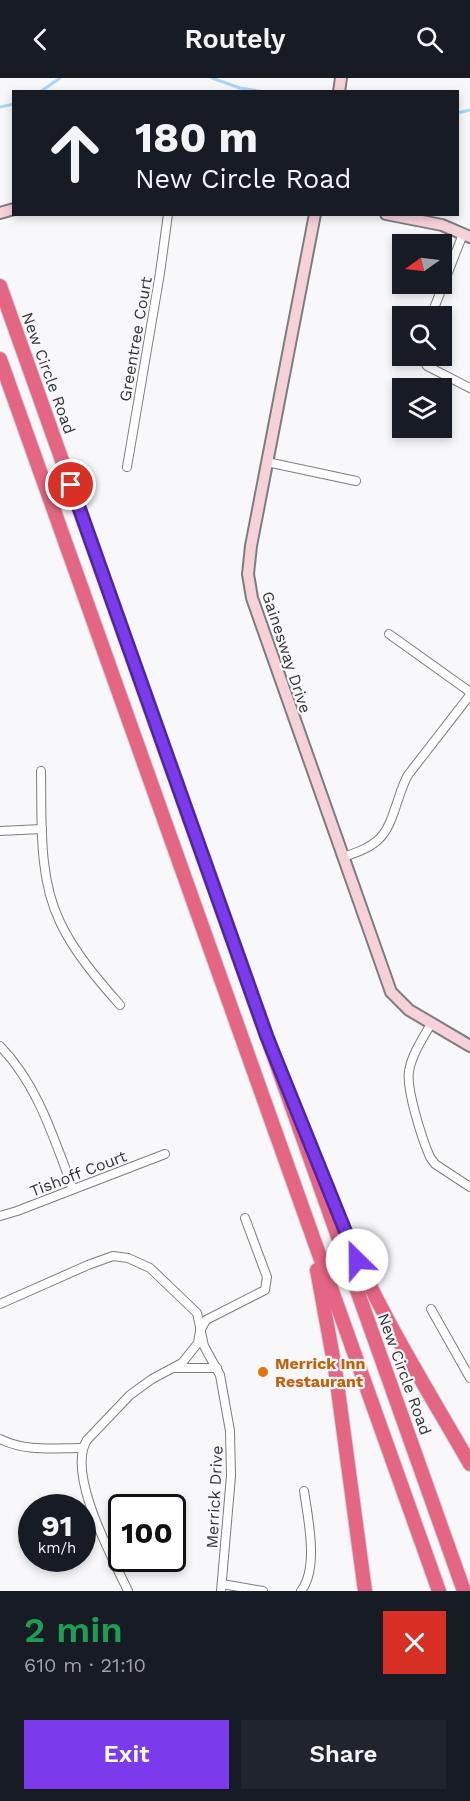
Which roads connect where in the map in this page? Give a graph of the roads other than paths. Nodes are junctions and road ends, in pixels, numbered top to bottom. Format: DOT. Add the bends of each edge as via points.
graph roads {
  1 [pos="168,216"];
  2 [pos="315,216"];
  3 [pos="396,216"];
  4 [pos="467,235"];
  5 [pos="0,286"];
  6 [pos="435,306"];
  7 [pos="0,359"];
  8 [pos="428,366"];
  9 [pos="470,388"];
  10 [pos="267,462"];
  11 [pos="127,467"];
  12 [pos="356,481"];
  13 [pos="389,634"];
  14 [pos="470,694"];
  15 [pos="40,771"];
  16 [pos="42,829"];
  17 [pos="0,831"];
  18 [pos="343,857"];
  19 [pos="120,1005"];
  20 [pos="431,1024"];
  21 [pos="267,1037"];
  22 [pos="0,1046"];
  23 [pos="470,1046"];
  24 [pos="165,1154"];
  25 [pos="288,1170"];
  26 [pos="470,1187"];
  27 [pos="73,1189"];
  28 [pos="0,1216"];
  29 [pos="244,1218"];
  30 [pos="0,1304"];
  31 [pos="431,1309"];
  32 [pos="200,1331"];
  33 [pos="174,1368"];
  34 [pos="217,1368"];
  35 [pos="470,1378"];
  36 [pos="0,1438"];
  37 [pos="82,1448"];
  38 [pos="470,1464"];
  39 [pos="304,1491"];
  40 [pos="222,1588"];
  41 [pos="128,1591"];
  42 [pos="263,1591"];
  43 [pos="301,1591"];
  44 [pos="365,1591"];
  45 [pos="438,1591"];
  46 [pos="464,1591"];
  1 -- 11 [label="street, Greentree Court"];
  2 -- 10 [label="street, Gainesway Drive"];
  3 -- 4 [label="street" via="442,225"];
  4 -- 6 [label="street"];
  5 -- 21 [label="highway, New Circle Road"];
  7 -- 25 [label="highway"];
  8 -- 9 [label="street"];
  10 -- 12 [label="street"];
  10 -- 18 [label="street, Gainesway Drive" via="249,563 252,598"];
  13 -- 14 [label="street"];
  14 -- 18 [label="street" via="408,775 385,832 369,846"];
  15 -- 16 [label="street"];
  16 -- 17 [label="street"];
  16 -- 19 [label="street" via="47,883 60,923"];
  18 -- 20 [label="street, Gainesway Drive" via="391,992"];
  20 -- 23 [label="street, Gainesway Drive"];
  20 -- 26 [label="street" via="410,1068 413,1103 430,1157"];
  21 -- 38 [label="highway" via="357,1260"];
  21 -- 46 [label="highway, New Circle Road"];
  22 -- 27 [label="street" via="33,1091"];
  24 -- 27 [label="street, Tishoff Court"];
  25 -- 44 [label="highway" via="324,1307"];
  25 -- 45 [label="highway"];
  27 -- 28 [label="street, Tishoff Court"];
  29 -- 32 [label="street" via="267,1277 266,1286 206,1320"];
  30 -- 32 [label="street, Merrick Drive" via="88,1265 120,1257 150,1268 176,1290 197,1313"];
  31 -- 35 [label="street"];
  32 -- 33 [label="street" via="192,1352"];
  32 -- 34 [label="street, Merrick Drive"];
  33 -- 34 [label="street"];
  33 -- 37 [label="street" via="130,1395"];
  34 -- 40 [label="street, Merrick Drive" via="226,1403 231,1476"];
  36 -- 37 [label="street" via="39,1449"];
  37 -- 41 [label="street" via="81,1472 89,1501"];
  39 -- 43 [label="street" via="311,1545 308,1578"];
  40 -- 42 [label="street"];
}
